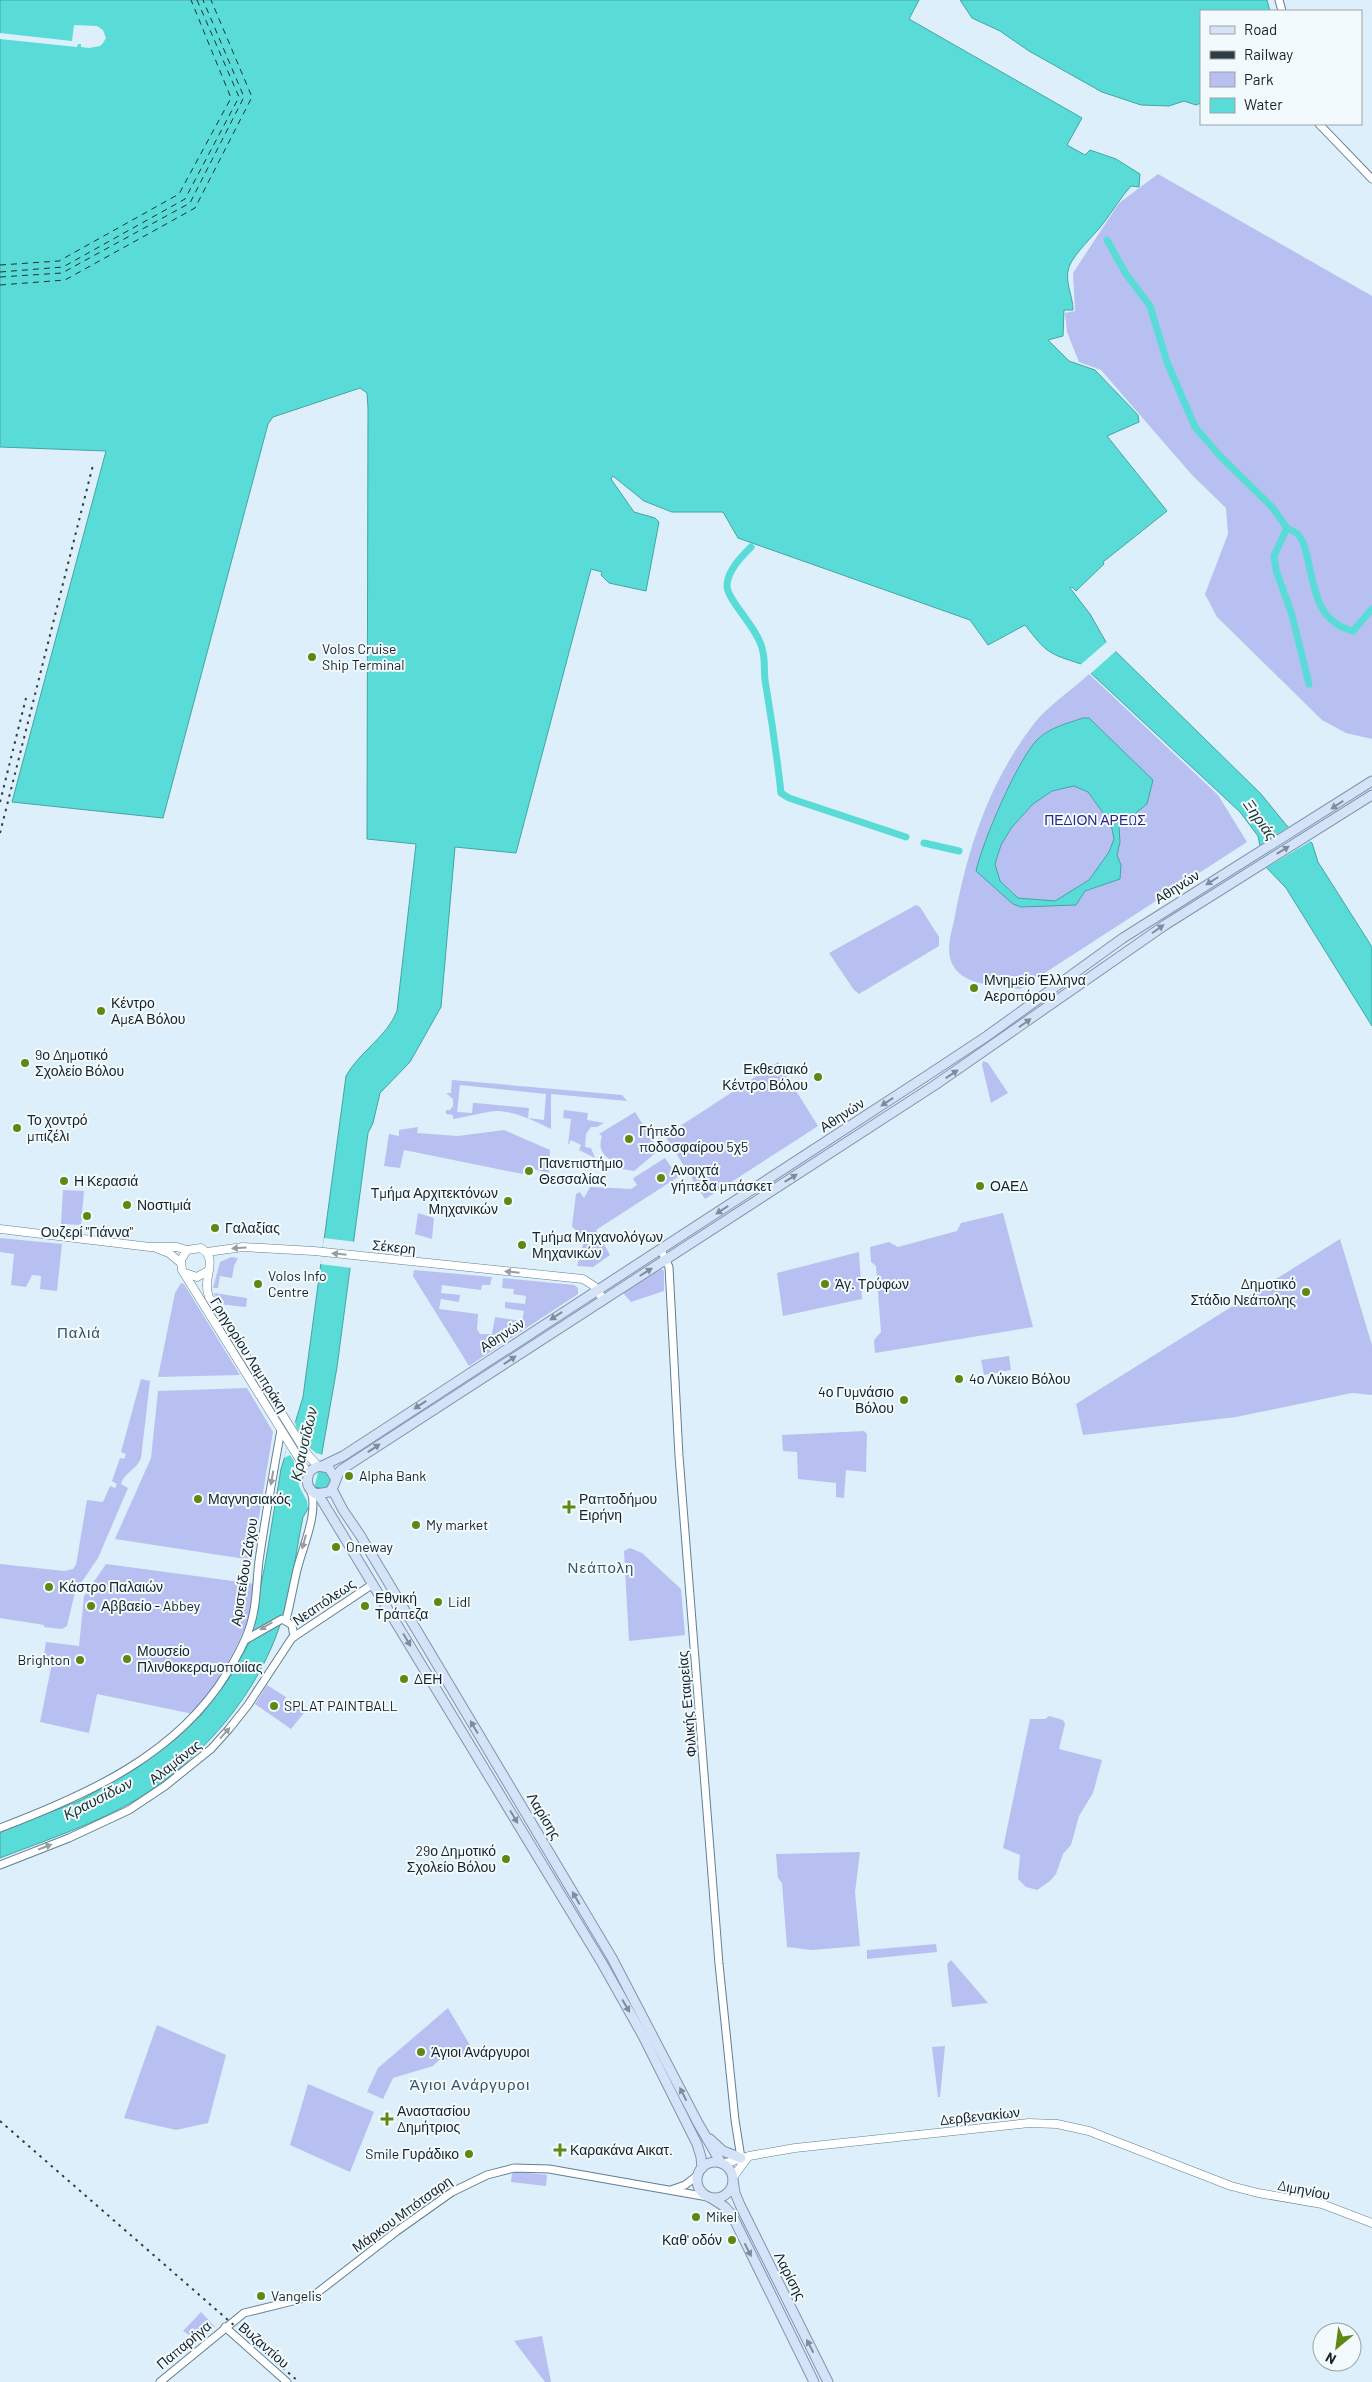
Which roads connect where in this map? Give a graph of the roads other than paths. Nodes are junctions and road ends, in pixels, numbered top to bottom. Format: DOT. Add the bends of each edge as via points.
graph roads {
  1 [pos="1320,125"];
  2 [pos="1372,179"];
  3 [pos="1372,781"];
  4 [pos="1372,795"];
  5 [pos="1304,832"];
  6 [pos="0,1229"];
  7 [pos="150,1247"];
  8 [pos="187,1250"];
  9 [pos="661,1250"];
  10 [pos="207,1252"];
  11 [pos="667,1259"];
  12 [pos="180,1263"];
  13 [pos="209,1270"];
  14 [pos="184,1272"];
  15 [pos="597,1290"];
  16 [pos="603,1299"];
  17 [pos="281,1430"];
  18 [pos="320,1466"];
  19 [pos="308,1476"];
  20 [pos="335,1478"];
  21 [pos="332,1489"];
  22 [pos="313,1493"];
  23 [pos="373,1584"];
  24 [pos="284,1620"];
  25 [pos="294,1637"];
  26 [pos="248,1638"];
  27 [pos="0,1828"];
  28 [pos="0,1865"];
  29 [pos="698,2123"];
  30 [pos="745,2157"];
  31 [pos="722,2164"];
  32 [pos="700,2171"];
  33 [pos="733,2178"];
  34 [pos="1230,2186"];
  35 [pos="668,2191"];
  36 [pos="709,2197"];
  37 [pos="1372,2223"];
  38 [pos="225,2328"];
  39 [pos="160,2382"];
  40 [pos="287,2382"];
  41 [pos="814,2382"];
  42 [pos="828,2382"];
  1 -- 2 [label="street"];
  3 -- 5 [label="main road, Αθηνών, one-way"];
  4 -- 5 [label="main road, Αθηνών"];
  5 -- 9 [label="main road, Αθηνών, one-way" via="1254,856 1123,938 987,1036"];
  11 -- 5 [label="main road, Αθηνών, one-way" via="935,1085"];
  6 -- 7 [label="main road"];
  7 -- 8 [label="main road"];
  7 -- 12 [label="main road" via="166,1252"];
  8 -- 10 [label="main road" via="198,1248"];
  8 -- 12 [label="main road"];
  9 -- 11 [label="street, Φιλικής Εταιρείας"];
  9 -- 15 [label="main road, Αθηνών"];
  10 -- 13 [label="main road"];
  15 -- 10 [label="main road, Σέκερη, one-way" via="586,1280 578,1278 319,1252 243,1247"];
  16 -- 11 [label="main road, Αθηνών, one-way"];
  11 -- 30 [label="street, Φιλικής Εταιρείας" via="719,1964 734,2120"];
  12 -- 14 [label="main road"];
  13 -- 14 [label="main road" via="197,1277"];
  13 -- 18 [label="main road, Γρηγορίου Λαμπράκη" via="205,1284 209,1297 292,1430"];
  14 -- 17 [label="main road, Γρηγορίου Λαμπράκη"];
  15 -- 16 [label="main road"];
  15 -- 18 [label="main road, Αθηνών, one-way" via="343,1456"];
  20 -- 16 [label="main road, Αθηνών, one-way" via="341,1470"];
  17 -- 19 [label="main road, Γρηγορίου Λαμπράκη"];
  17 -- 26 [label="street, Αριστείδου Ζάχου, one-way"];
  18 -- 19 [label="main road, Αθηνών"];
  18 -- 20 [label="main road" via="331,1470"];
  19 -- 22 [label="main road" via="307,1483"];
  20 -- 21 [label="main road"];
  21 -- 22 [label="main road" via="327,1493"];
  29 -- 21 [label="main road, Λαρίσης, one-way" via="612,1958"];
  22 -- 23 [label="main road, Λαρίσης"];
  22 -- 24 [label="street, one-way" via="312,1516"];
  23 -- 25 [label="street, Νεαπόλεως"];
  23 -- 32 [label="main road, Λαρίσης, one-way" via="590,1942 643,2036 697,2144"];
  24 -- 25 [label="street, Νεαπόλεως" via="293,1627"];
  24 -- 26 [label="street, Νεαπόλεως, one-way"];
  28 -- 25 [label="street, Αλαμάνας, one-way" via="128,1810 180,1774 211,1749 233,1725"];
  26 -- 27 [label="street, Αριστείδου Ζάχου" via="205,1705 157,1749 135,1765 65,1803"];
  29 -- 30 [label="main road" via="719,2149"];
  29 -- 31 [label="main road, Λαρίσης"];
  30 -- 31 [label="main road, Δερβενακίων"];
  30 -- 33 [label="main road"];
  30 -- 34 [label="main road, Δερβενακίων" via="795,2148 948,2131 1028,2123 1057,2124 1096,2133"];
  31 -- 32 [label="main road" via="710,2163"];
  31 -- 33 [label="main road"];
  32 -- 35 [label="street" via="682,2187"];
  32 -- 36 [label="main road" via="699,2188"];
  33 -- 36 [label="main road" via="727,2194"];
  42 -- 33 [label="main road, Λαρίσης, one-way" via="734,2193"];
  34 -- 37 [label="main road, Διμηνίου" via="1322,2204"];
  35 -- 36 [label="street, Μάρκου Μπότσαρη"];
  35 -- 38 [label="street, Μάρκου Μπότσαρη" via="549,2169 514,2168 487,2175 452,2192 313,2296 250,2311"];
  36 -- 41 [label="main road, Λαρίσης, one-way" via="732,2215"];
  38 -- 39 [label="street, Παπαρήγα"];
  38 -- 40 [label="street, Βυζαντίου"];
}
